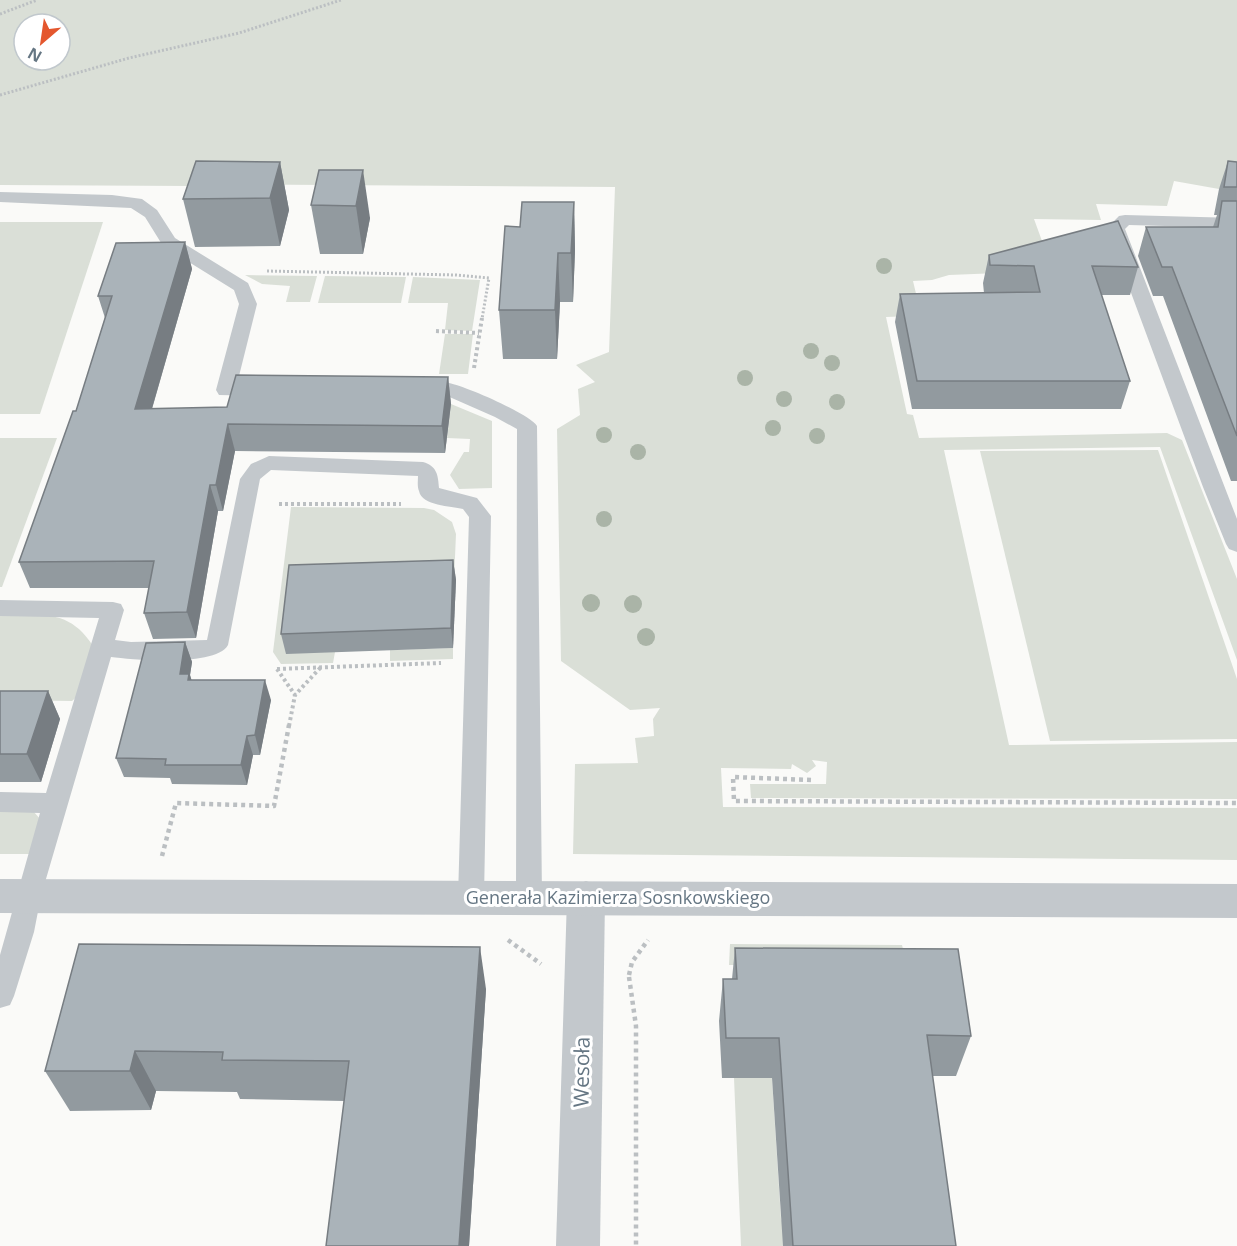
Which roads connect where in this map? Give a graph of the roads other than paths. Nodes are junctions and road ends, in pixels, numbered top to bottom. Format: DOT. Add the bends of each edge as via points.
graph roads {
  1 [pos="0,197"];
  2 [pos="1237,223"];
  3 [pos="400,389"];
  4 [pos="284,390"];
  5 [pos="1237,544"];
  6 [pos="0,608"];
  7 [pos="102,647"];
  8 [pos="0,802"];
  9 [pos="57,803"];
  10 [pos="14,896"];
  11 [pos="471,898"];
  12 [pos="529,898"];
  13 [pos="586,898"];
  14 [pos="1237,901"];
  15 [pos="0,996"];
  16 [pos="579,1246"];
  1 -- 4 [label="lane" via="136,203 151,214 169,242 242,287 247,296 226,390"];
  2 -- 5 [label="lane" via="1125,220 1116,228"];
  3 -- 12 [label="lane" via="447,388 527,426"];
  6 -- 7 [label="lane" via="113,610"];
  7 -- 9 [label="lane"];
  7 -- 11 [label="lane" via="130,651 206,650 218,645 250,479 269,463 423,469 428,474 429,492 470,503 480,516"];
  8 -- 9 [label="lane"];
  9 -- 10 [label="lane"];
  10 -- 11 [label="street, Generała Kazimierza Sosnkowskiego"];
  10 -- 15 [label="lane" via="21,932"];
  11 -- 12 [label="street, Generała Kazimierza Sosnkowskiego"];
  12 -- 13 [label="street, Generała Kazimierza Sosnkowskiego"];
  13 -- 14 [label="street, Generała Kazimierza Sosnkowskiego"];
  13 -- 16 [label="street, Wesoła"];
}
